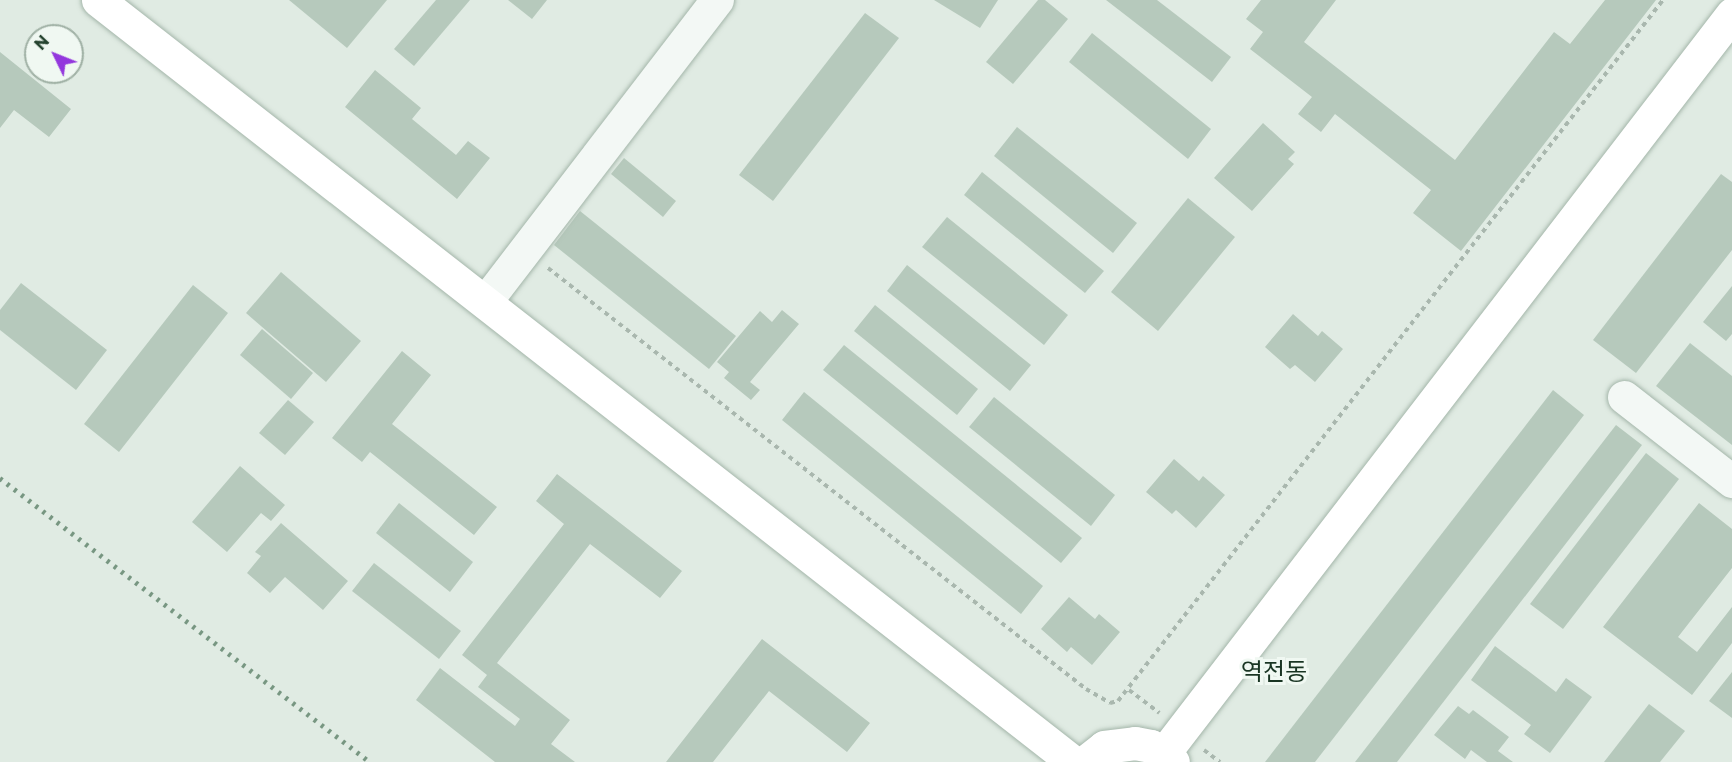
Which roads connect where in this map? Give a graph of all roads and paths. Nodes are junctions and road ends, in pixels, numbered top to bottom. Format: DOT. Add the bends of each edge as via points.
graph roads {
  1 [pos="98,0"];
  2 [pos="717,0"];
  3 [pos="1663,0"];
  4 [pos="1732,14"];
  5 [pos="525,250"];
  6 [pos="485,302"];
  7 [pos="1624,397"];
  8 [pos="1732,481"];
  9 [pos="1169,758"];
  10 [pos="1073,762"];
  11 [pos="1084,762"];
  1 -- 6 [label="main road"];
  2 -- 5 [label="street"];
  3 -- 5 [label="path" via="1129,690 1110,703 1076,682"];
  4 -- 9 [label="main road"];
  5 -- 6 [label="street"];
  6 -- 10 [label="main road"];
  7 -- 8 [label="street"];
  9 -- 11 [label="main road" via="1151,746 1119,743 1104,747"];
}
